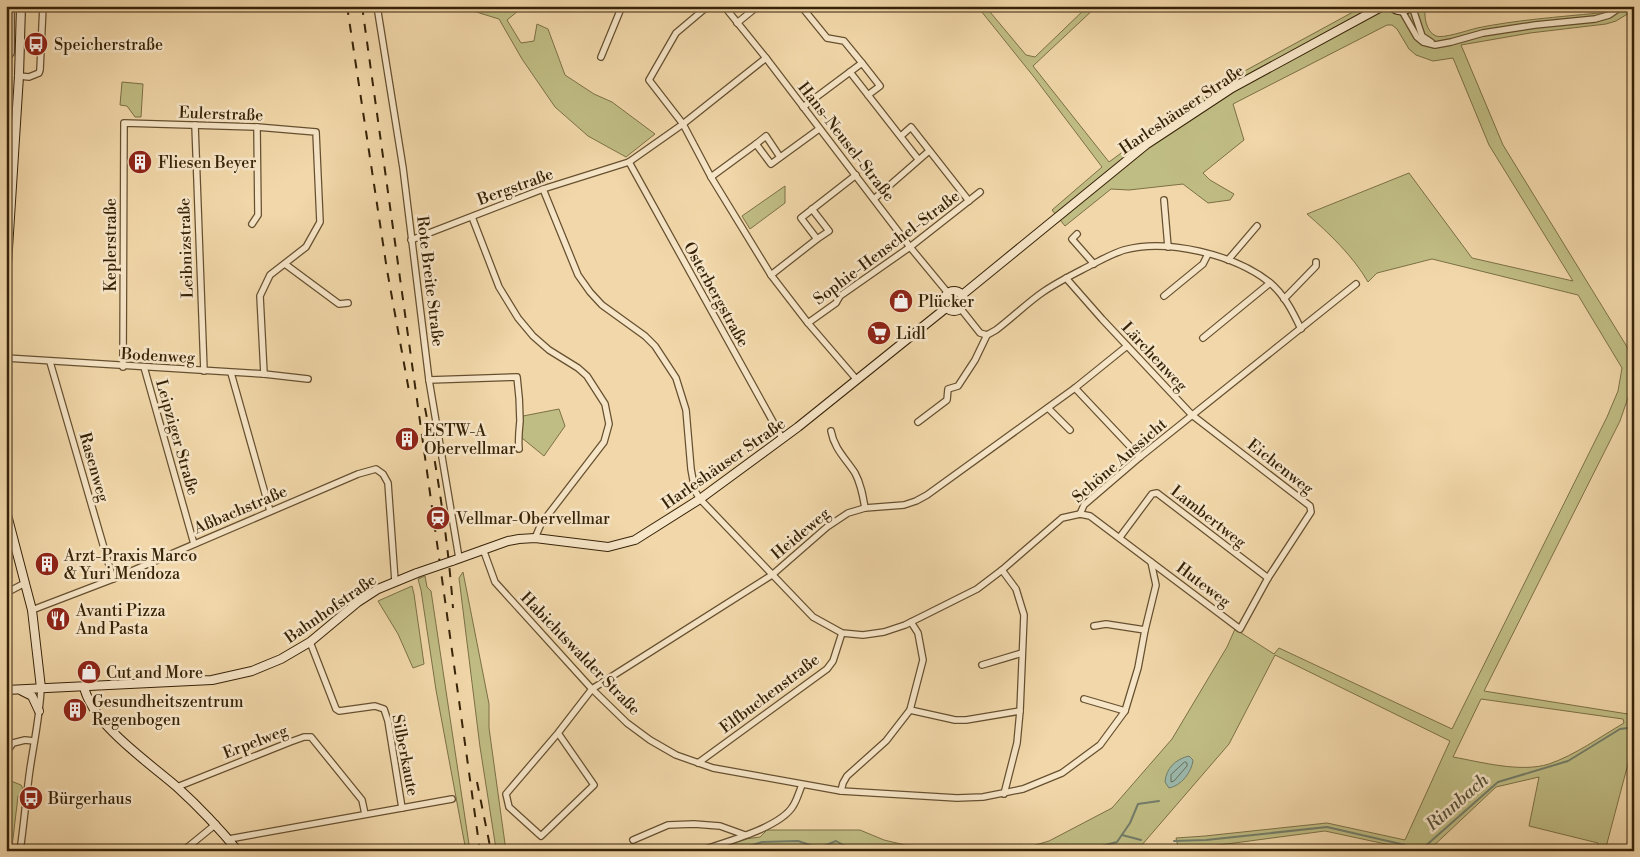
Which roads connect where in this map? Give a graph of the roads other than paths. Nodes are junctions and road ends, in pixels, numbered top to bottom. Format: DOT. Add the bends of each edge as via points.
graph roads {
  1 [pos="11,6"];
  2 [pos="21,6"];
  3 [pos="43,6"];
  4 [pos="377,6"];
  5 [pos="622,6"];
  6 [pos="708,6"];
  7 [pos="724,6"];
  8 [pos="758,6"];
  9 [pos="801,6"];
  10 [pos="1383,6"];
  11 [pos="1391,6"];
  12 [pos="1412,6"];
  13 [pos="1622,6"];
  14 [pos="1402,11"];
  15 [pos="737,23"];
  16 [pos="1435,45"];
  17 [pos="601,57"];
  18 [pos="766,58"];
  19 [pos="6,60"];
  20 [pos="862,63"];
  21 [pos="850,72"];
  22 [pos="19,76"];
  23 [pos="868,95"];
  24 [pos="803,107"];
  25 [pos="124,123"];
  26 [pos="683,124"];
  27 [pos="195,125"];
  28 [pos="257,127"];
  29 [pos="819,129"];
  30 [pos="901,136"];
  31 [pos="756,144"];
  32 [pos="929,152"];
  33 [pos="780,157"];
  34 [pos="918,159"];
  35 [pos="629,162"];
  36 [pos="856,175"];
  37 [pos="711,177"];
  38 [pos="543,189"];
  39 [pos="980,192"];
  40 [pos="874,198"];
  41 [pos="1164,200"];
  42 [pos="969,201"];
  43 [pos="812,209"];
  44 [pos="472,216"];
  45 [pos="252,224"];
  46 [pos="1257,226"];
  47 [pos="1077,234"];
  48 [pos="817,239"];
  49 [pos="411,240"];
  50 [pos="910,247"];
  51 [pos="1168,248"];
  52 [pos="1208,254"];
  53 [pos="1228,260"];
  54 [pos="1316,262"];
  55 [pos="285,264"];
  56 [pos="1094,264"];
  57 [pos="771,275"];
  58 [pos="1066,278"];
  59 [pos="6,280"];
  60 [pos="1270,283"];
  61 [pos="1356,284"];
  62 [pos="948,293"];
  63 [pos="963,296"];
  64 [pos="1164,296"];
  65 [pos="1284,299"];
  66 [pos="348,303"];
  67 [pos="946,308"];
  68 [pos="961,309"];
  69 [pos="808,323"];
  70 [pos="1301,329"];
  71 [pos="987,335"];
  72 [pos="1203,338"];
  73 [pos="1127,346"];
  74 [pos="6,358"];
  75 [pos="50,362"];
  76 [pos="124,367"];
  77 [pos="144,367"];
  78 [pos="204,371"];
  79 [pos="231,373"];
  80 [pos="264,374"];
  81 [pos="308,379"];
  82 [pos="429,380"];
  83 [pos="857,380"];
  84 [pos="1075,388"];
  85 [pos="1048,408"];
  86 [pos="1192,415"];
  87 [pos="918,422"];
  88 [pos="1070,430"];
  89 [pos="831,431"];
  90 [pos="782,438"];
  91 [pos="519,449"];
  92 [pos="1140,457"];
  93 [pos="700,499"];
  94 [pos="865,508"];
  95 [pos="6,511"];
  96 [pos="270,511"];
  97 [pos="1080,514"];
  98 [pos="1120,537"];
  99 [pos="536,538"];
  100 [pos="194,544"];
  101 [pos="483,549"];
  102 [pos="456,559"];
  103 [pos="1151,562"];
  104 [pos="1002,570"];
  105 [pos="772,575"];
  106 [pos="1268,578"];
  107 [pos="113,579"];
  108 [pos="395,581"];
  109 [pos="25,583"];
  110 [pos="6,593"];
  111 [pos="32,610"];
  112 [pos="911,622"];
  113 [pos="1094,626"];
  114 [pos="1240,629"];
  115 [pos="1145,630"];
  116 [pos="842,633"];
  117 [pos="310,642"];
  118 [pos="1022,653"];
  119 [pos="982,665"];
  120 [pos="84,686"];
  121 [pos="41,688"];
  122 [pos="592,689"];
  123 [pos="6,690"];
  124 [pos="20,690"];
  125 [pos="1084,699"];
  126 [pos="910,710"];
  127 [pos="39,711"];
  128 [pos="1020,711"];
  129 [pos="1125,711"];
  130 [pos="558,733"];
  131 [pos="34,741"];
  132 [pos="6,753"];
  133 [pos="698,763"];
  134 [pos="802,785"];
  135 [pos="177,787"];
  136 [pos="841,791"];
  137 [pos="1004,794"];
  138 [pos="452,799"];
  139 [pos="402,808"];
  140 [pos="365,814"];
  141 [pos="216,824"];
  142 [pos="745,835"];
  143 [pos="229,840"];
  144 [pos="633,840"];
  145 [pos="20,851"];
  146 [pos="184,851"];
  147 [pos="238,851"];
  148 [pos="699,851"];
  1 -- 19 [label="street" via="11,53"];
  2 -- 22 [label="main road"];
  3 -- 22 [label="street" via="39,73"];
  4 -- 49 [label="street, Rote Breite Straße"];
  5 -- 17 [label="street"];
  6 -- 26 [label="street" via="676,33 649,80"];
  7 -- 15 [label="street, Hans-Neusel-Straße"];
  8 -- 15 [label="street"];
  9 -- 20 [label="street" via="827,38 844,41"];
  10 -- 63 [label="main road, Harleshäuser Straße" via="1232,88 1147,144"];
  11 -- 14 [label="main road"];
  12 -- 14 [label="main road"];
  12 -- 16 [label="street" via="1422,36"];
  13 -- 16 [label="street" via="1595,19 1483,32"];
  14 -- 16 [label="street" via="1417,37"];
  15 -- 18 [label="street, Hans-Neusel-Straße"];
  18 -- 24 [label="street, Hans-Neusel-Straße"];
  18 -- 26 [label="street, Bergstraße"];
  20 -- 21 [label="street"];
  20 -- 23 [label="street" via="880,86"];
  21 -- 23 [label="street"];
  21 -- 24 [label="street"];
  22 -- 59 [label="main road"];
  23 -- 30 [label="street"];
  24 -- 29 [label="street, Hans-Neusel-Straße"];
  25 -- 27 [label="street, Eulerstraße"];
  25 -- 76 [label="street, Keplerstraße"];
  26 -- 35 [label="street, Bergstraße"];
  26 -- 37 [label="street"];
  27 -- 28 [label="street, Eulerstraße"];
  27 -- 78 [label="street, Leibnizstraße"];
  28 -- 45 [label="street" via="258,215"];
  28 -- 55 [label="street, Eulerstraße" via="316,132 320,222 306,247"];
  29 -- 33 [label="street"];
  29 -- 36 [label="street, Hans-Neusel-Straße"];
  30 -- 32 [label="street" via="911,127"];
  30 -- 34 [label="street"];
  31 -- 33 [label="street" via="771,164"];
  31 -- 33 [label="street" via="766,136"];
  31 -- 37 [label="street"];
  32 -- 34 [label="street"];
  32 -- 42 [label="street"];
  34 -- 40 [label="street"];
  35 -- 38 [label="street, Bergstraße"];
  35 -- 90 [label="street, Osterbergstraße"];
  36 -- 40 [label="street, Hans-Neusel-Straße"];
  36 -- 43 [label="street"];
  37 -- 57 [label="street"];
  38 -- 44 [label="street, Bergstraße"];
  38 -- 93 [label="street" via="578,275 602,305 655,346 676,378 686,410 691,469"];
  39 -- 42 [label="street, Sophie-Henschel-Straße"];
  40 -- 50 [label="street, Hans-Neusel-Straße"];
  41 -- 51 [label="street"];
  42 -- 50 [label="street, Sophie-Henschel-Straße"];
  43 -- 48 [label="street" via="801,218"];
  43 -- 48 [label="street" via="829,231"];
  44 -- 49 [label="street, Bergstraße"];
  44 -- 99 [label="street" via="499,287 518,318 549,350 588,376 605,404 609,424 604,442 541,524"];
  46 -- 53 [label="street"];
  47 -- 56 [label="street" via="1072,239"];
  48 -- 57 [label="street"];
  49 -- 82 [label="street, Rote Breite Straße"];
  50 -- 62 [label="street, Hans-Neusel-Straße"];
  50 -- 69 [label="street, Sophie-Henschel-Straße" via="840,296 836,303"];
  51 -- 52 [label="street"];
  51 -- 56 [label="street" via="1124,250"];
  52 -- 53 [label="street"];
  52 -- 64 [label="street" via="1203,264"];
  53 -- 60 [label="street"];
  54 -- 65 [label="street" via="1316,266"];
  55 -- 66 [label="street" via="339,304"];
  55 -- 80 [label="street" via="270,275 260,296"];
  56 -- 58 [label="street"];
  57 -- 69 [label="street"];
  58 -- 71 [label="street"];
  58 -- 73 [label="street, Lärchenweg"];
  60 -- 65 [label="street"];
  60 -- 72 [label="street"];
  61 -- 70 [label="street, Schöne Aussicht"];
  62 -- 63 [label="main road" via="955,291"];
  62 -- 67 [label="main road" via="944,300"];
  63 -- 68 [label="main road"];
  65 -- 70 [label="street"];
  67 -- 68 [label="main road" via="953,312"];
  67 -- 83 [label="main road, Harleshäuser Straße"];
  68 -- 71 [label="street" via="980,333"];
  69 -- 83 [label="street"];
  70 -- 86 [label="street, Schöne Aussicht"];
  71 -- 87 [label="street" via="958,386 948,389 947,400"];
  73 -- 84 [label="street, Heideweg"];
  73 -- 86 [label="street, Lärchenweg"];
  74 -- 75 [label="street, Bodenweg"];
  75 -- 76 [label="street, Bodenweg"];
  75 -- 107 [label="street, Rasenweg"];
  76 -- 77 [label="street, Bodenweg"];
  77 -- 78 [label="street, Bodenweg"];
  77 -- 100 [label="street, Leipziger Straße"];
  78 -- 79 [label="street, Bodenweg"];
  79 -- 80 [label="street, Bodenweg"];
  79 -- 96 [label="street"];
  80 -- 81 [label="street, Bodenweg"];
  82 -- 91 [label="street" via="517,377"];
  82 -- 102 [label="street, Rote Breite Straße"];
  83 -- 90 [label="main road, Harleshäuser Straße"];
  84 -- 85 [label="street, Heideweg"];
  84 -- 92 [label="street"];
  85 -- 88 [label="street"];
  85 -- 94 [label="street, Heideweg" via="927,495 904,505"];
  86 -- 92 [label="street, Schöne Aussicht"];
  86 -- 106 [label="street, Eichenweg" via="1310,506 1311,512"];
  89 -- 94 [label="street" via="838,451 859,482"];
  90 -- 93 [label="main road, Harleshäuser Straße"];
  92 -- 97 [label="street, Schöne Aussicht" via="1084,505"];
  93 -- 99 [label="main road, Harleshäuser Straße" via="635,540 621,544 608,547"];
  93 -- 105 [label="street, Schöne Aussicht"];
  94 -- 105 [label="street, Heideweg" via="848,513 827,527"];
  95 -- 109 [label="main road"];
  96 -- 100 [label="street, Aßbachstraße"];
  96 -- 108 [label="street, Aßbachstraße" via="376,469 388,482"];
  97 -- 98 [label="street" via="1090,516"];
  97 -- 104 [label="street, Schöne Aussicht" via="1062,518"];
  98 -- 103 [label="street"];
  98 -- 106 [label="street, Lambertweg" via="1152,494 1158,493"];
  99 -- 101 [label="main road, Harleshäuser Straße" via="508,541"];
  100 -- 107 [label="street, Aßbachstraße"];
  101 -- 102 [label="main road, Bahnhofstraße"];
  101 -- 122 [label="street, Habichtswalder Straße" via="495,582"];
  102 -- 108 [label="main road, Bahnhofstraße, bridge"];
  103 -- 114 [label="street, Huteweg"];
  103 -- 115 [label="street, Habichtswalder Straße" via="1156,586"];
  104 -- 112 [label="street, Schöne Aussicht" via="977,589"];
  104 -- 118 [label="street" via="1016,589 1024,614"];
  105 -- 116 [label="street, Schöne Aussicht" via="813,617"];
  105 -- 122 [label="street, Heideweg"];
  106 -- 114 [label="street, Eichenweg"];
  107 -- 111 [label="street, Aßbachstraße"];
  108 -- 117 [label="main road, Bahnhofstraße" via="358,602"];
  109 -- 110 [label="street"];
  109 -- 111 [label="main road"];
  111 -- 121 [label="main road"];
  112 -- 116 [label="street, Schöne Aussicht" via="884,632"];
  112 -- 126 [label="street" via="918,633 922,660"];
  113 -- 115 [label="street" via="1106,624"];
  115 -- 129 [label="street, Habichtswalder Straße"];
  116 -- 133 [label="street, Elfbuchenstraße" via="827,669"];
  117 -- 120 [label="main road, Bahnhofstraße" via="252,671 212,680"];
  117 -- 139 [label="street, Silberkaute" via="336,709 375,706 384,709"];
  118 -- 119 [label="street"];
  118 -- 128 [label="street"];
  120 -- 121 [label="main road, Bahnhofstraße"];
  120 -- 135 [label="main road" via="89,703 107,727"];
  121 -- 124 [label="main road, Bahnhofstraße"];
  121 -- 127 [label="street"];
  122 -- 130 [label="street, Heideweg"];
  122 -- 133 [label="street, Habichtswalder Straße" via="650,740"];
  123 -- 124 [label="main road, Bahnhofstraße"];
  124 -- 127 [label="main road" via="32,696"];
  125 -- 129 [label="street"];
  126 -- 128 [label="street" via="955,720"];
  126 -- 136 [label="street" via="886,741 847,776"];
  127 -- 131 [label="street"];
  128 -- 137 [label="street" via="1017,743"];
  129 -- 137 [label="street, Habichtswalder Straße" via="1100,745 1062,773 1023,790"];
  130 -- 130 [label="street, Heideweg" via="506,794 509,807 540,836 594,784"];
  131 -- 132 [label="street" via="13,743"];
  131 -- 145 [label="street"];
  133 -- 134 [label="street, Habichtswalder Straße"];
  134 -- 136 [label="street, Habichtswalder Straße"];
  134 -- 142 [label="street" via="792,808 778,821"];
  135 -- 140 [label="street, Erpelweg" via="304,736 311,737 362,800"];
  135 -- 141 [label="main road"];
  136 -- 137 [label="street, Habichtswalder Straße" via="957,798"];
  138 -- 139 [label="street, Silberkaute"];
  139 -- 140 [label="street, Silberkaute"];
  140 -- 143 [label="street, Silberkaute"];
  141 -- 143 [label="main road"];
  141 -- 146 [label="street"];
  142 -- 144 [label="street" via="720,826 668,825"];
  142 -- 148 [label="street"];
  143 -- 147 [label="main road"];
}
